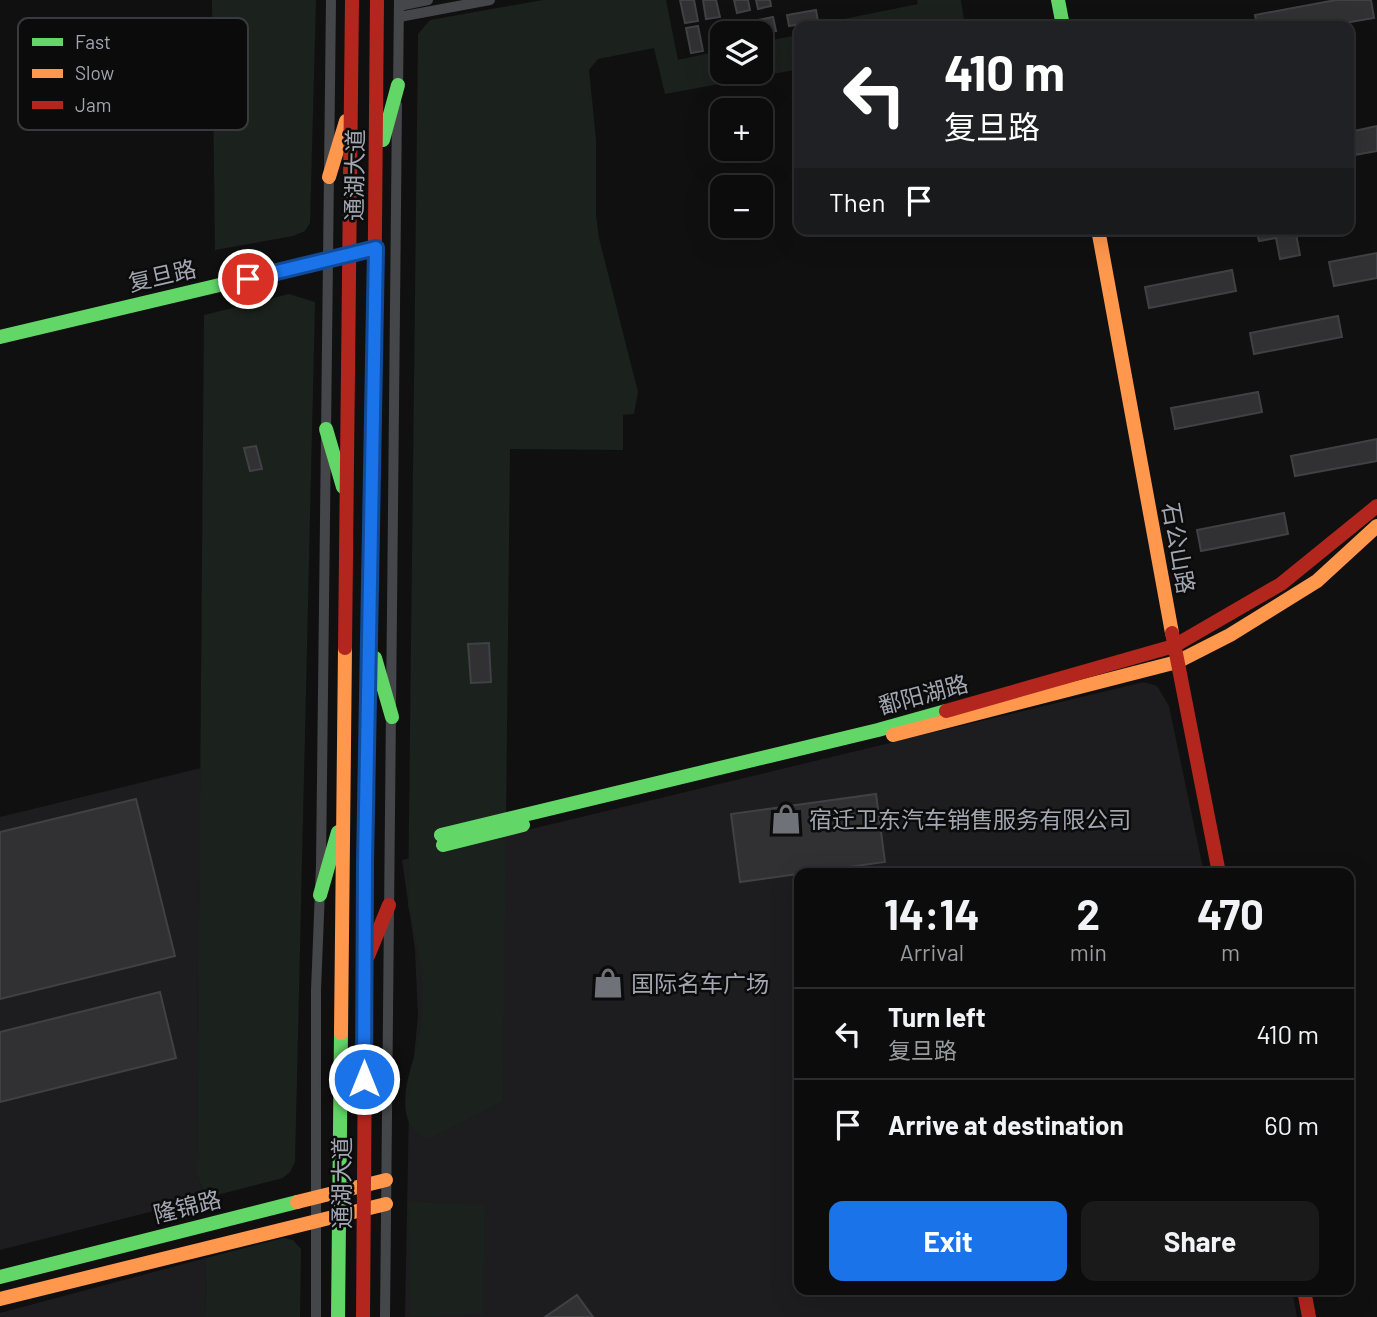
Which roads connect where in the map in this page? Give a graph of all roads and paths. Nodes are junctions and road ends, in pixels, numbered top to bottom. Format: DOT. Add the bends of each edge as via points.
graph roads {
  1 [pos="331,0"];
  2 [pos="352,0"];
  3 [pos="377,0"];
  4 [pos="428,0"];
  5 [pos="490,0"];
  6 [pos="1058,0"];
  7 [pos="399,8"];
  8 [pos="1062,21"];
  9 [pos="398,85"];
  10 [pos="351,109"];
  11 [pos="377,163"];
  12 [pos="329,177"];
  13 [pos="1099,235"];
  14 [pos="376,248"];
  15 [pos="350,254"];
  16 [pos="327,260"];
  17 [pos="0,337"];
  18 [pos="326,429"];
  19 [pos="348,503"];
  20 [pos="1377,506"];
  21 [pos="1377,526"];
  22 [pos="371,643"];
  23 [pos="1174,646"];
  24 [pos="1177,662"];
  25 [pos="391,717"];
  26 [pos="344,810"];
  27 [pos="1218,868"];
  28 [pos="320,895"];
  29 [pos="389,905"];
  30 [pos="364,964"];
  31 [pos="386,1181"];
  32 [pos="364,1185"];
  33 [pos="339,1191"];
  34 [pos="317,1197"];
  35 [pos="386,1204"];
  36 [pos="364,1209"];
  37 [pos="339,1215"];
  38 [pos="317,1221"];
  39 [pos="0,1277"];
  40 [pos="1305,1295"];
  41 [pos="0,1299"];
  42 [pos="316,1317"];
  43 [pos="338,1317"];
  44 [pos="363,1317"];
  45 [pos="385,1317"];
  46 [pos="1309,1317"];
  1 -- 12 [label="street"];
  2 -- 10 [label="main road, 通湖大道"];
  3 -- 11 [label="main road, 通湖大道"];
  4 -- 7 [label="street"];
  5 -- 7 [label="street"];
  6 -- 8 [label="main road"];
  7 -- 9 [label="street"];
  9 -- 11 [label="main road"];
  9 -- 25 [label="street"];
  10 -- 12 [label="main road"];
  10 -- 15 [label="main road, 通湖大道"];
  11 -- 14 [label="main road, 通湖大道"];
  12 -- 16 [label="street"];
  13 -- 23 [label="main road, 石公山路"];
  14 -- 15 [label="main road, 复旦路"];
  14 -- 22 [label="main road, 通湖大道"];
  15 -- 16 [label="main road, 复旦路"];
  15 -- 19 [label="main road, 通湖大道"];
  16 -- 17 [label="main road, 复旦路"];
  16 -- 18 [label="street"];
  18 -- 19 [label="main road"];
  18 -- 28 [label="street"];
  19 -- 26 [label="main road, 通湖大道"];
  20 -- 23 [label="main road, 鄱阳湖路" via="1281,584"];
  21 -- 24 [label="main road, 鄱阳湖路" via="1317,581"];
  22 -- 25 [label="main road"];
  22 -- 30 [label="main road, 通湖大道"];
  23 -- 24 [label="main road, 石公山路"];
  23 -- 24 [label="main road, 鄱阳湖路" via="878,730 442,840 880,739"];
  24 -- 27 [label="main road, 石公山路"];
  25 -- 29 [label="street"];
  26 -- 28 [label="main road"];
  26 -- 33 [label="main road, 通湖大道"];
  28 -- 34 [label="street"];
  29 -- 30 [label="main road"];
  29 -- 31 [label="street"];
  30 -- 32 [label="main road, 通湖大道"];
  31 -- 32 [label="main road, 隆锦路"];
  31 -- 35 [label="street"];
  32 -- 33 [label="main road, 隆锦路"];
  32 -- 36 [label="main road, 通湖大道"];
  33 -- 34 [label="main road, 隆锦路"];
  33 -- 37 [label="main road, 通湖大道"];
  34 -- 38 [label="street"];
  34 -- 39 [label="main road, 隆锦路"];
  35 -- 36 [label="main road, 隆锦路"];
  35 -- 45 [label="street"];
  36 -- 37 [label="main road, 隆锦路"];
  36 -- 44 [label="main road, 通湖大道"];
  37 -- 38 [label="main road, 隆锦路"];
  37 -- 43 [label="main road, 通湖大道"];
  38 -- 41 [label="main road, 隆锦路"];
  38 -- 42 [label="street"];
  40 -- 46 [label="main road"];
}
